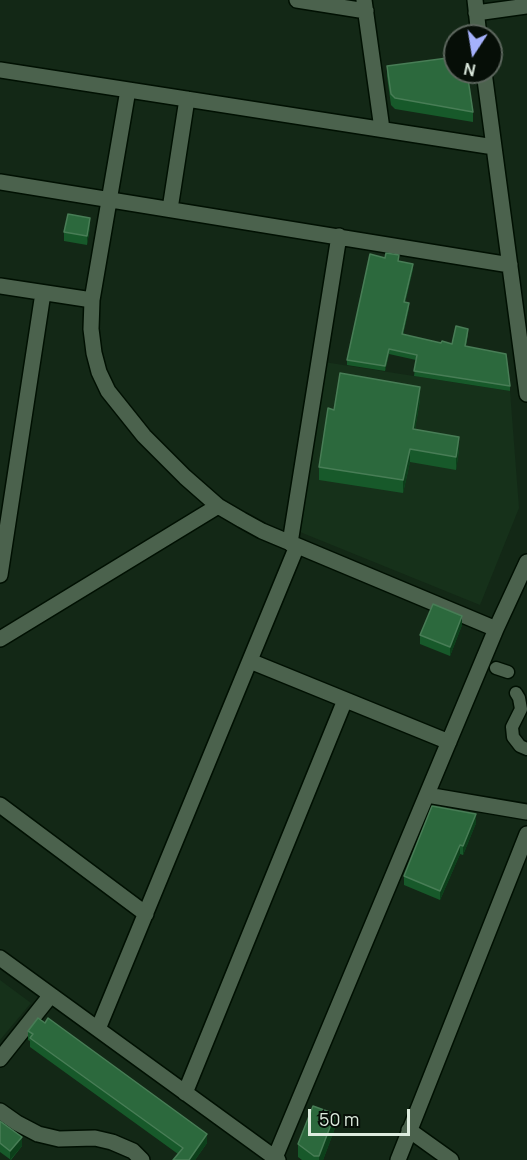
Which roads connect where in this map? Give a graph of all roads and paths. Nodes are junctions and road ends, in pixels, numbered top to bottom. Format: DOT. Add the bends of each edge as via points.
graph roads {
  1 [pos="297,0"];
  2 [pos="365,5"];
  3 [pos="475,6"];
  4 [pos="527,6"];
  5 [pos="477,24"];
  6 [pos="0,70"];
  7 [pos="486,84"];
  8 [pos="128,90"];
  9 [pos="187,99"];
  10 [pos="382,129"];
  11 [pos="494,147"];
  12 [pos="0,182"];
  13 [pos="110,200"];
  14 [pos="170,209"];
  15 [pos="339,236"];
  16 [pos="510,265"];
  17 [pos="0,286"];
  18 [pos="43,293"];
  19 [pos="520,295"];
  20 [pos="92,300"];
  21 [pos="527,394"];
  22 [pos="218,506"];
  23 [pos="294,544"];
  24 [pos="527,562"];
  25 [pos="0,575"];
  26 [pos="496,629"];
  27 [pos="0,639"];
  28 [pos="250,661"];
  29 [pos="495,668"];
  30 [pos="508,672"];
  31 [pos="516,693"];
  32 [pos="345,700"];
  33 [pos="449,742"];
  34 [pos="527,749"];
  35 [pos="427,795"];
  36 [pos="0,805"];
  37 [pos="527,812"];
  38 [pos="527,834"];
  39 [pos="146,914"];
  40 [pos="0,957"];
  41 [pos="51,995"];
  42 [pos="98,1029"];
  43 [pos="0,1059"];
  44 [pos="185,1093"];
  45 [pos="0,1111"];
  46 [pos="410,1130"];
  47 [pos="275,1159"];
  48 [pos="142,1160"];
  49 [pos="398,1160"];
  50 [pos="452,1160"];
  1 -- 2 [label="street"];
  2 -- 10 [label="street"];
  3 -- 4 [label="street"];
  3 -- 5 [label="street"];
  6 -- 8 [label="street"];
  7 -- 11 [label="street"];
  8 -- 9 [label="street"];
  8 -- 13 [label="street"];
  9 -- 10 [label="street"];
  9 -- 14 [label="street"];
  10 -- 11 [label="street"];
  11 -- 16 [label="street"];
  12 -- 13 [label="street"];
  13 -- 14 [label="street"];
  13 -- 20 [label="street"];
  14 -- 15 [label="street"];
  15 -- 16 [label="street"];
  15 -- 23 [label="street"];
  16 -- 19 [label="street"];
  17 -- 18 [label="street"];
  18 -- 20 [label="street"];
  18 -- 25 [label="street"];
  19 -- 21 [label="street"];
  20 -- 22 [label="street" via="94,352 108,391 144,436"];
  22 -- 23 [label="street"];
  22 -- 27 [label="street"];
  23 -- 26 [label="street"];
  23 -- 28 [label="street"];
  24 -- 26 [label="street"];
  26 -- 33 [label="street"];
  28 -- 32 [label="street"];
  28 -- 39 [label="street"];
  29 -- 30 [label="street"];
  31 -- 34 [label="street" via="521,709 512,727 513,737"];
  32 -- 33 [label="street"];
  32 -- 44 [label="street"];
  33 -- 35 [label="street"];
  35 -- 37 [label="street"];
  35 -- 47 [label="street"];
  36 -- 39 [label="street"];
  38 -- 46 [label="street"];
  39 -- 42 [label="street"];
  40 -- 41 [label="street"];
  41 -- 42 [label="street"];
  41 -- 43 [label="street"];
  42 -- 44 [label="street"];
  44 -- 47 [label="street"];
  45 -- 48 [label="street" via="38,1134 112,1142 134,1151"];
  46 -- 49 [label="street"];
  46 -- 50 [label="street"];
}
